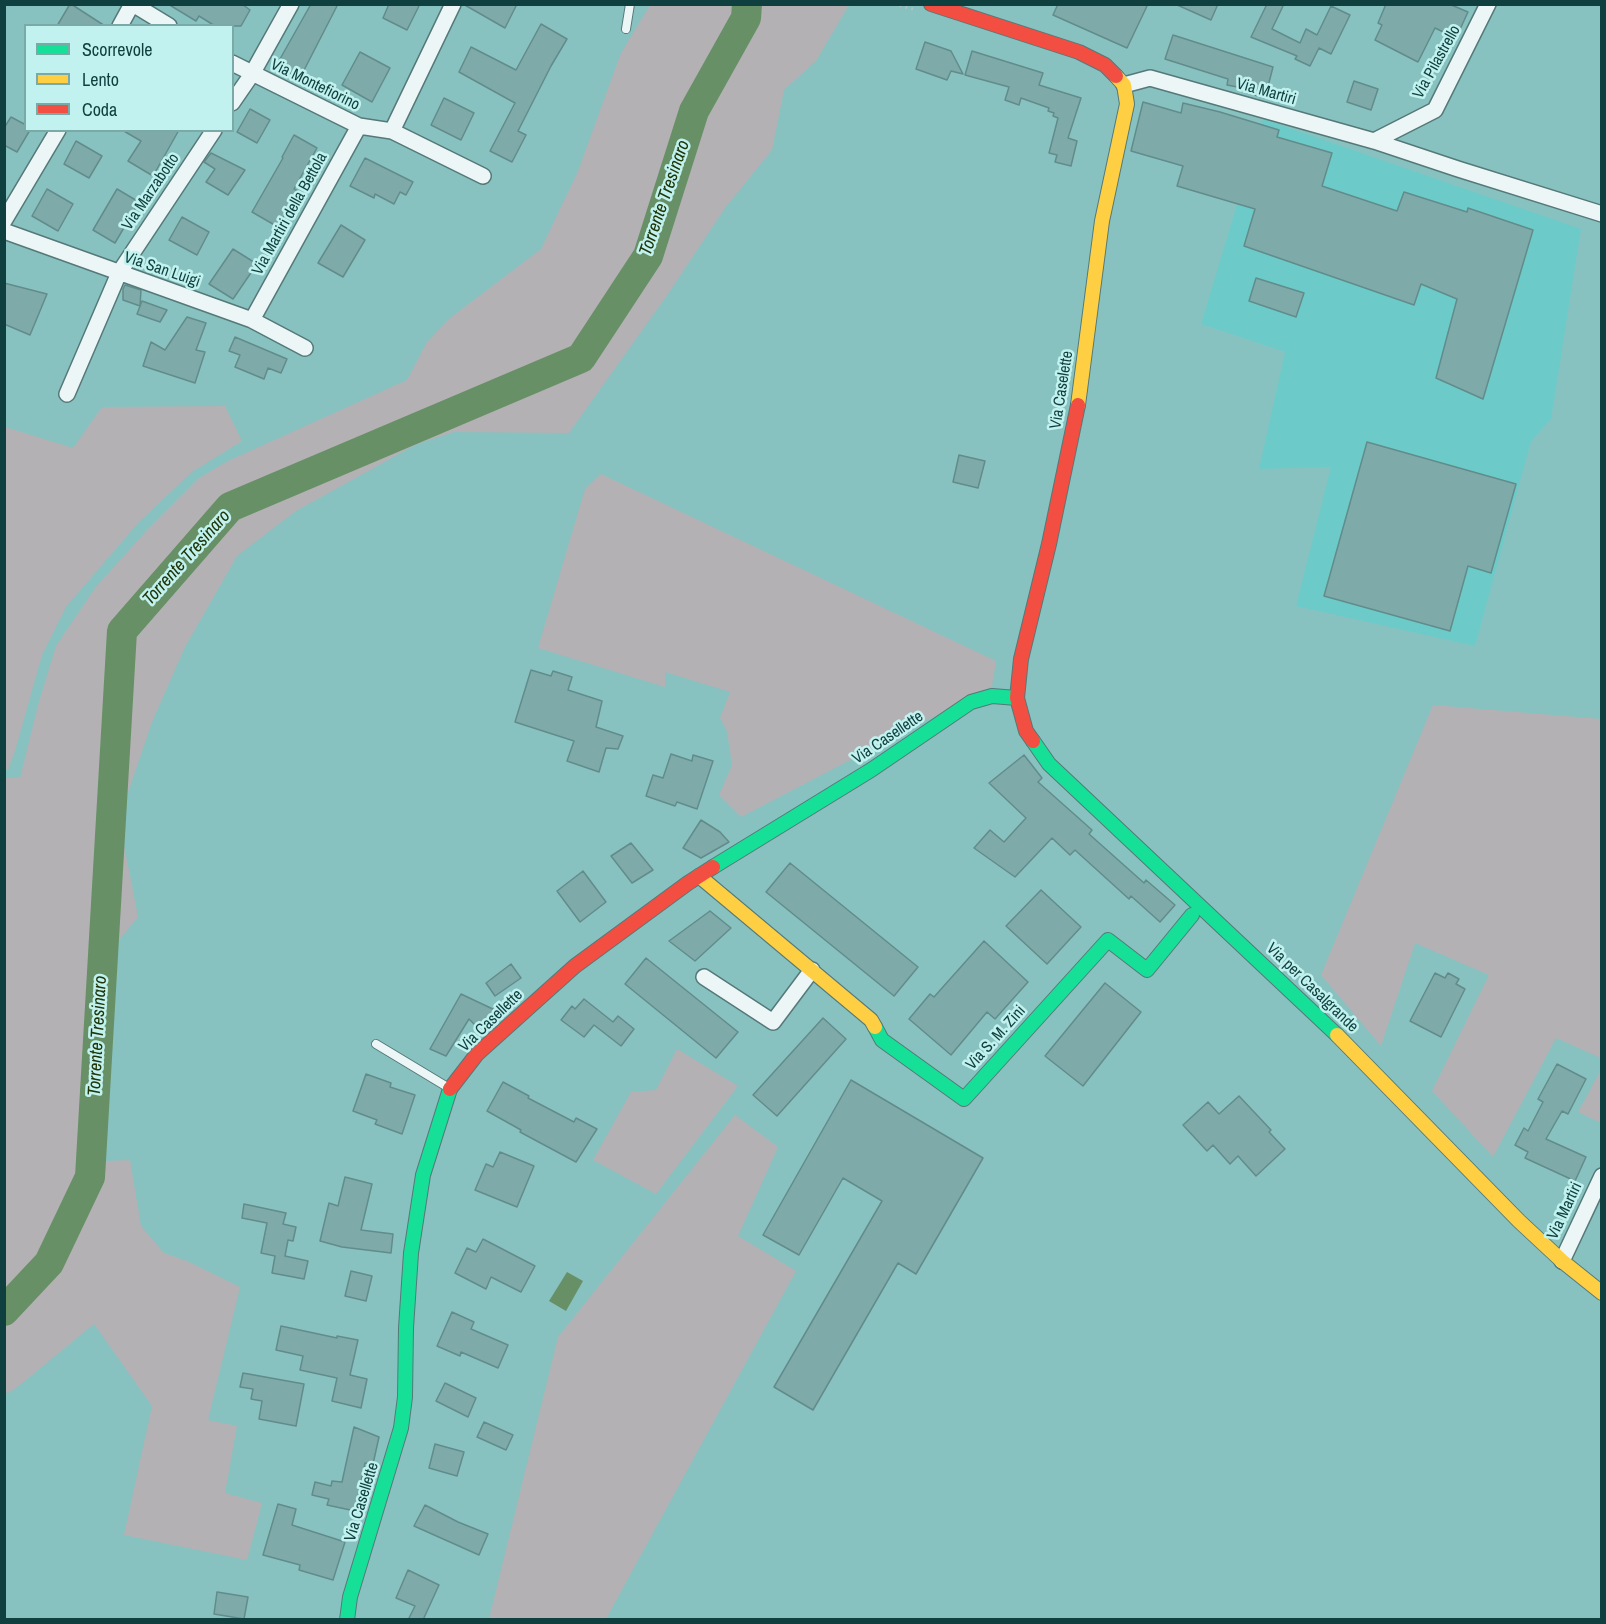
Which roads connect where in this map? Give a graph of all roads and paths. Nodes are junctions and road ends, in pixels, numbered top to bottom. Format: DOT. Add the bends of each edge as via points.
graph roads {
  1 [pos="132,4"];
  2 [pos="291,4"];
  3 [pos="453,4"];
  4 [pos="630,4"];
  5 [pos="894,4"];
  6 [pos="931,4"];
  7 [pos="1488,4"];
  8 [pos="914,9"];
  9 [pos="121,24"];
  10 [pos="166,24"];
  11 [pos="626,29"];
  12 [pos="234,64"];
  13 [pos="252,74"];
  14 [pos="1124,86"];
  15 [pos="234,100"];
  16 [pos="359,126"];
  17 [pos="392,131"];
  18 [pos="57,132"];
  19 [pos="213,132"];
  20 [pos="1374,141"];
  21 [pos="483,176"];
  22 [pos="1602,214"];
  23 [pos="4,221"];
  24 [pos="4,231"];
  25 [pos="119,273"];
  26 [pos="252,320"];
  27 [pos="305,348"];
  28 [pos="67,394"];
  29 [pos="1017,698"];
  30 [pos="699,876"];
  31 [pos="1192,915"];
  32 [pos="812,970"];
  33 [pos="704,977"];
  34 [pos="376,1044"];
  35 [pos="450,1088"];
  36 [pos="1602,1176"];
  37 [pos="1562,1261"];
  38 [pos="1602,1293"];
  39 [pos="347,1620"];
  1 -- 9 [label="street"];
  1 -- 10 [label="street"];
  2 -- 13 [label="street"];
  3 -- 17 [label="street"];
  4 -- 11 [label="lane"];
  5 -- 8 [label="path"];
  6 -- 14 [label="street" via="1079,52 1105,64"];
  7 -- 20 [label="street, Via Pilastrello" via="1435,110"];
  12 -- 13 [label="street, Via Montefiorino"];
  13 -- 15 [label="street"];
  13 -- 16 [label="street, Via Montefiorino"];
  14 -- 20 [label="street, Via Martiri" via="1150,78"];
  14 -- 29 [label="street, Via Caselette" via="1127,104 1102,221 1078,402 1021,658"];
  16 -- 17 [label="street, Via Montefiorino"];
  16 -- 26 [label="street, Via Martiri della Bettola"];
  17 -- 21 [label="street, Via Montefiorino"];
  18 -- 23 [label="street"];
  19 -- 25 [label="street, Via Marzabotto"];
  20 -- 22 [label="street, Via Martiri"];
  24 -- 25 [label="street, Via San Luigi"];
  25 -- 26 [label="street, Via San Luigi"];
  25 -- 28 [label="street, Via Marzabotto"];
  26 -- 27 [label="street, Via San Luigi"];
  29 -- 30 [label="street, Via Casellette" via="992,696 971,702"];
  29 -- 37 [label="street, Via per Casalgrande" via="1026,731 1049,764 1317,1015"];
  30 -- 32 [label="street, Via S. M. Zini"];
  30 -- 35 [label="street, Via Casellette" via="575,966 477,1054"];
  31 -- 32 [label="street, Via S. M. Zini" via="1147,970 1108,940 964,1099 882,1040 871,1020"];
  32 -- 33 [label="street" via="773,1022"];
  34 -- 35 [label="lane"];
  35 -- 39 [label="street, Via Casellette" via="423,1175 411,1253 401,1428 350,1597"];
  36 -- 37 [label="street, Via Martiri"];
  37 -- 38 [label="street, Via per Casalgrande"];
}
